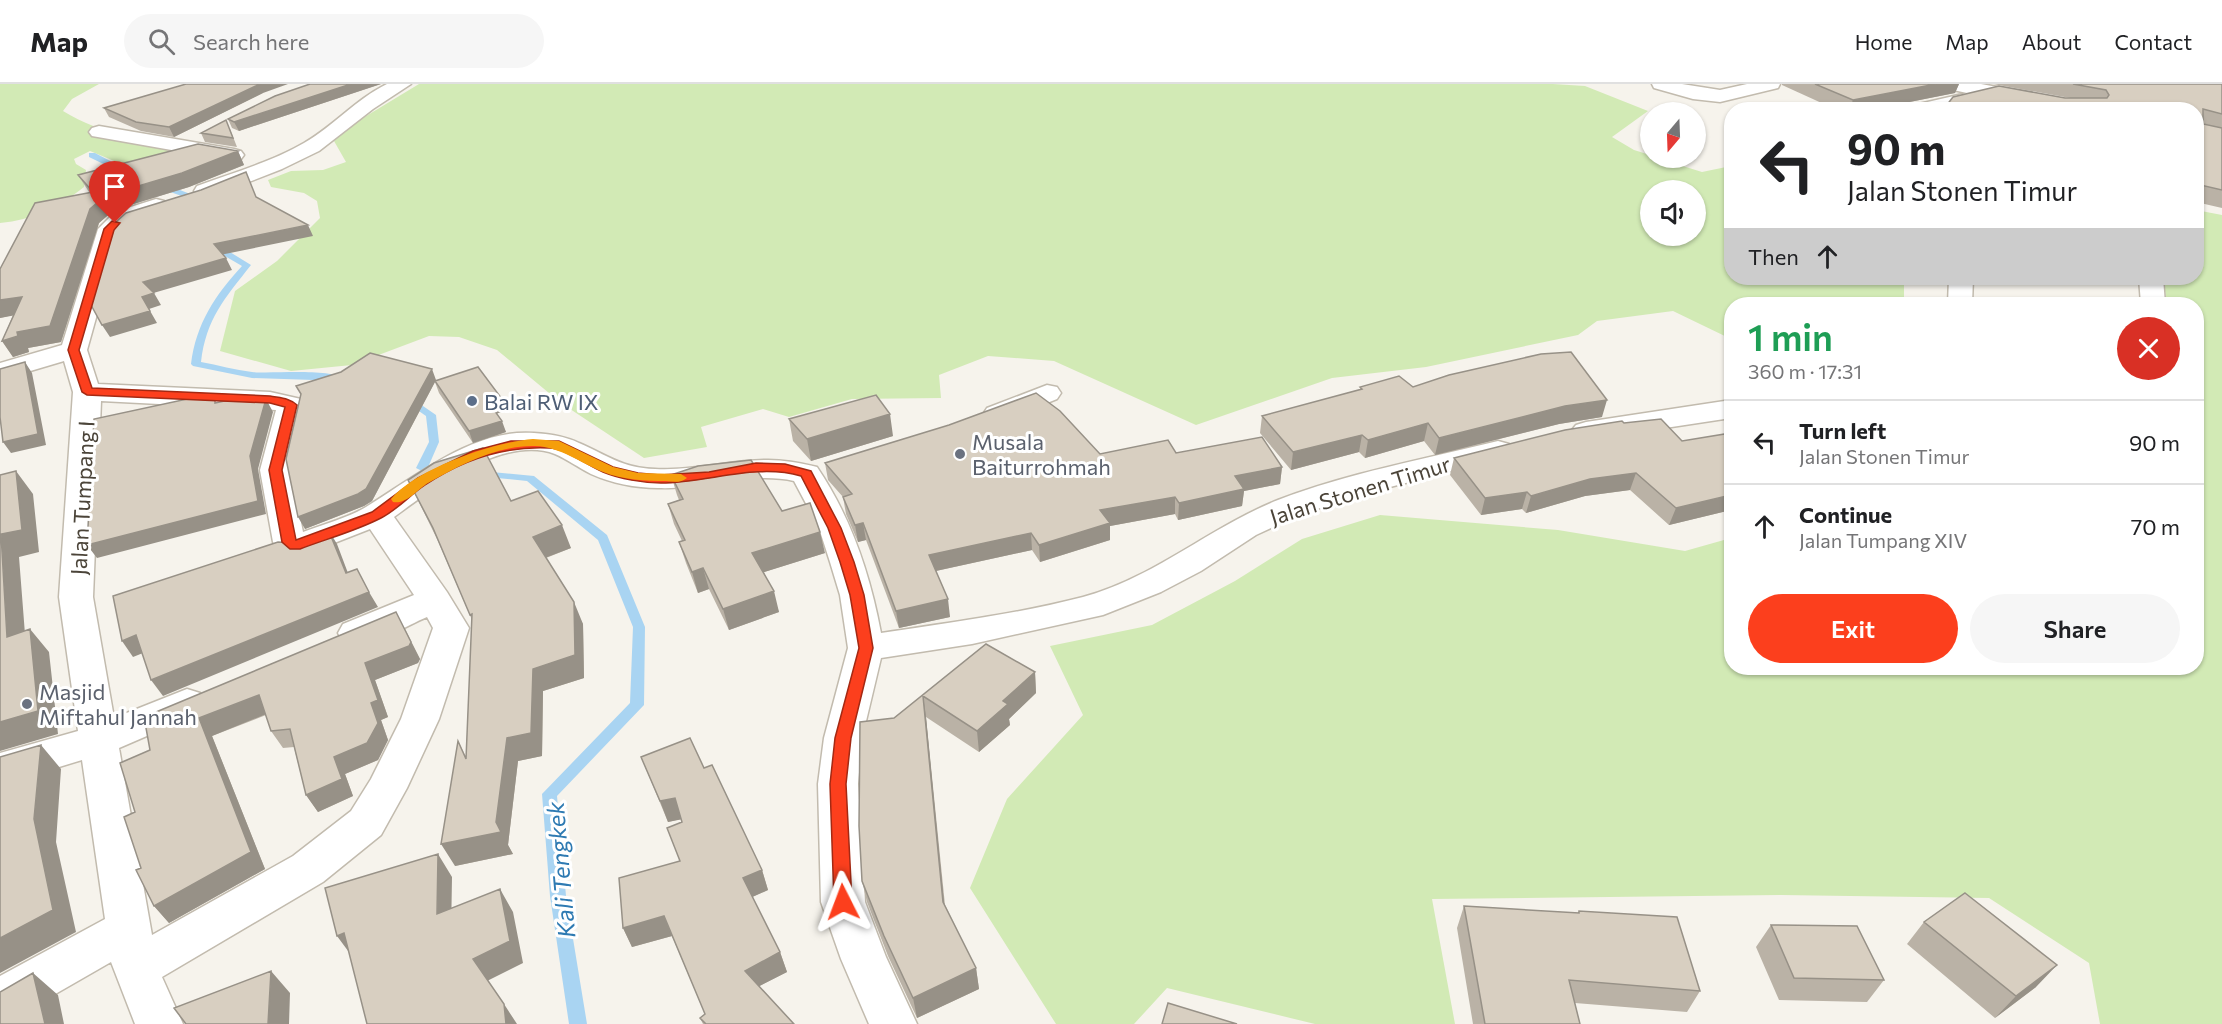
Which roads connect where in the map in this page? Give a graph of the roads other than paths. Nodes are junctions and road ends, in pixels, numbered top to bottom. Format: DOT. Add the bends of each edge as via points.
graph roads {
  1 [pos="1661,84"];
  2 [pos="1771,84"];
  3 [pos="1951,84"];
  4 [pos="394,85"];
  5 [pos="1995,92"];
  6 [pos="1949,102"];
  7 [pos="2048,102"];
  8 [pos="212,130"];
  9 [pos="99,132"];
  10 [pos="177,145"];
  11 [pos="277,162"];
  12 [pos="74,350"];
  13 [pos="0,372"];
  14 [pos="87,392"];
  15 [pos="1047,393"];
  16 [pos="1724,410"];
  17 [pos="973,422"];
  18 [pos="1559,435"];
  19 [pos="1528,443"];
  20 [pos="376,515"];
  21 [pos="435,600"];
  22 [pos="327,645"];
  23 [pos="866,648"];
  24 [pos="218,690"];
  25 [pos="99,740"];
  26 [pos="0,769"];
  27 [pos="132,948"];
  28 [pos="0,1001"];
  29 [pos="159,1024"];
  30 [pos="893,1024"];
  1 -- 2 [label="street" via="1720,96"];
  3 -- 5 [label="street"];
  4 -- 11 [label="street" via="311,148"];
  5 -- 6 [label="street"];
  5 -- 7 [label="street"];
  8 -- 10 [label="street"];
  9 -- 10 [label="street"];
  10 -- 11 [label="street"];
  11 -- 12 [label="street" via="123,218 109,229"];
  12 -- 13 [label="street"];
  12 -- 14 [label="street, Jalan Tumpang I"];
  14 -- 20 [label="street" via="285,402 291,405 275,470 289,542 301,545"];
  14 -- 25 [label="street, Jalan Tumpang I" via="76,597"];
  15 -- 17 [label="street"];
  16 -- 18 [label="street"];
  19 -- 23 [label="street, Jalan Stonen Timur" via="1360,485 1290,507 1245,528 1159,579 1091,607 972,632"];
  20 -- 21 [label="street"];
  20 -- 23 [label="street" via="422,481 477,454 511,444 555,444 609,470 660,479 709,476 756,467 821,470 857,595"];
  21 -- 22 [label="street"];
  21 -- 27 [label="street" via="451,628 420,719 366,823 308,869"];
  23 -- 30 [label="street" via="843,738 838,784 843,902"];
  24 -- 25 [label="street"];
  25 -- 26 [label="street"];
  25 -- 27 [label="street, Jalan Tumpang I"];
  27 -- 28 [label="street"];
  27 -- 29 [label="street, Jalan Tumpang I"];
}
